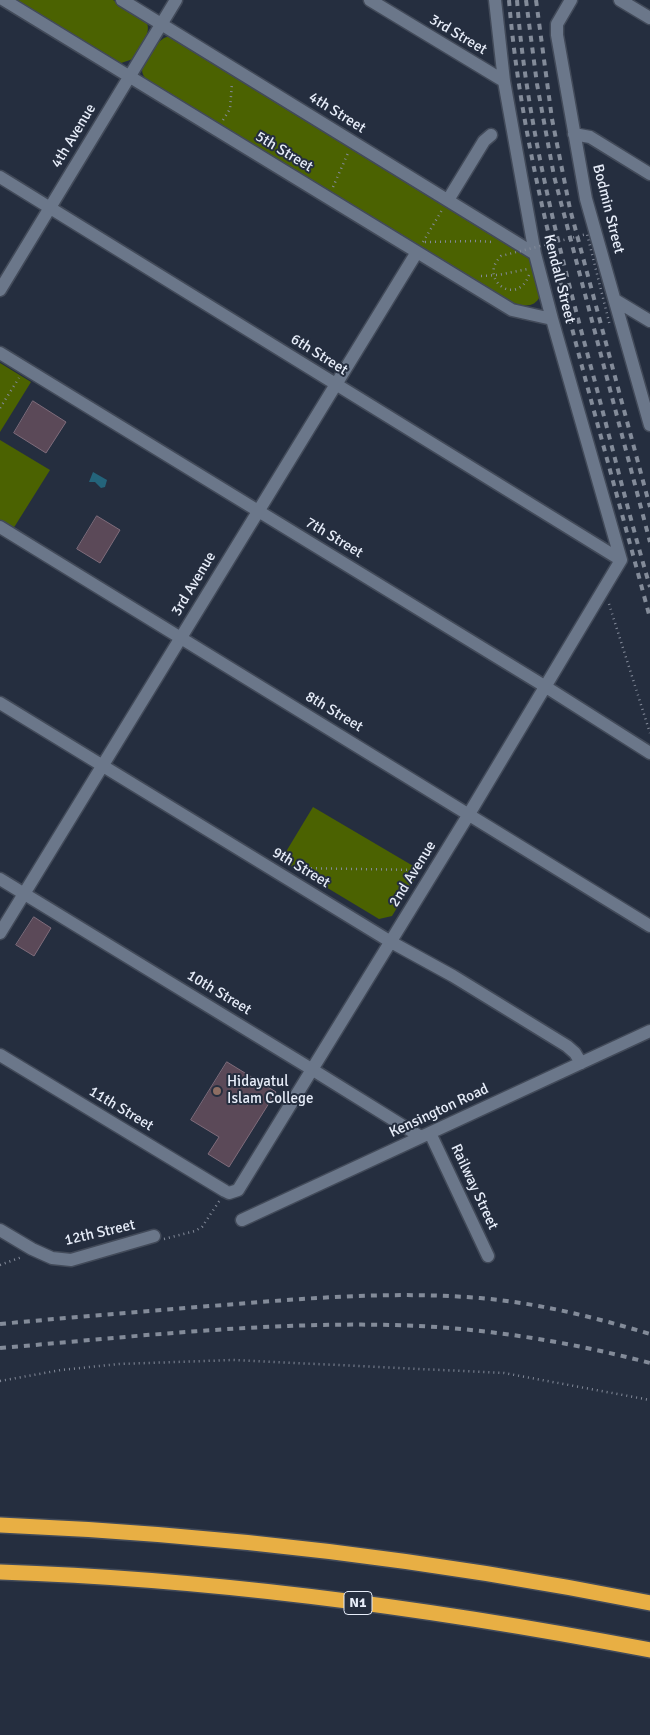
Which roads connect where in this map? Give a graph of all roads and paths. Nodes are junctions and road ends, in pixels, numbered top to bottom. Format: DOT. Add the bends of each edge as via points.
graph roads {
  1 [pos="4,0"];
  2 [pos="122,0"];
  3 [pos="176,0"];
  4 [pos="370,0"];
  5 [pos="495,0"];
  6 [pos="571,0"];
  7 [pos="620,0"];
  8 [pos="650,18"];
  9 [pos="162,24"];
  10 [pos="238,71"];
  11 [pos="129,77"];
  12 [pos="504,81"];
  13 [pos="217,130"];
  14 [pos="574,134"];
  15 [pos="491,135"];
  16 [pos="355,143"];
  17 [pos="650,174"];
  18 [pos="0,176"];
  19 [pos="328,197"];
  20 [pos="448,200"];
  21 [pos="50,207"];
  22 [pos="504,234"];
  23 [pos="420,247"];
  24 [pos="535,254"];
  25 [pos="529,269"];
  26 [pos="529,275"];
  27 [pos="466,283"];
  28 [pos="0,290"];
  29 [pos="615,300"];
  30 [pos="552,319"];
  31 [pos="650,321"];
  32 [pos="610,326"];
  33 [pos="0,353"];
  34 [pos="25,368"];
  35 [pos="335,384"];
  36 [pos="0,408"];
  37 [pos="650,425"];
  38 [pos="258,511"];
  39 [pos="0,527"];
  40 [pos="621,560"];
  41 [pos="604,589"];
  42 [pos="181,638"];
  43 [pos="546,687"];
  44 [pos="0,703"];
  45 [pos="650,733"];
  46 [pos="650,754"];
  47 [pos="102,766"];
  48 [pos="469,814"];
  49 [pos="269,867"];
  50 [pos="434,871"];
  51 [pos="0,879"];
  52 [pos="24,894"];
  53 [pos="650,926"];
  54 [pos="0,934"];
  55 [pos="390,942"];
  56 [pos="650,1031"];
  57 [pos="0,1055"];
  58 [pos="581,1063"];
  59 [pos="313,1070"];
  60 [pos="425,1135"];
  61 [pos="223,1195"];
  62 [pos="242,1220"];
  63 [pos="0,1230"];
  64 [pos="157,1238"];
  65 [pos="488,1256"];
  66 [pos="23,1257"];
  67 [pos="0,1264"];
  68 [pos="0,1381"];
  69 [pos="650,1400"];
  70 [pos="0,1525"];
  71 [pos="0,1572"];
  72 [pos="650,1603"];
  73 [pos="650,1650"];
  1 -- 11 [label="street, 5th Street"];
  2 -- 9 [label="street, 4th Street"];
  3 -- 9 [label="street, 4th Avenue"];
  4 -- 12 [label="street, 3rd Street"];
  5 -- 12 [label="street, Kendall Street"];
  6 -- 14 [label="street, Bodmin Street" via="557,24 557,36"];
  7 -- 8 [label="street"];
  9 -- 10 [label="street, 4th Street"];
  9 -- 11 [label="street, 4th Avenue"];
  10 -- 13 [label="path" via="232,81 230,109"];
  10 -- 16 [label="street, 4th Street"];
  11 -- 13 [label="street, 5th Street"];
  11 -- 21 [label="street, 4th Avenue"];
  12 -- 24 [label="street, Kendall Street"];
  13 -- 19 [label="street, 5th Street"];
  14 -- 17 [label="street" via="590,137"];
  14 -- 29 [label="street, Bodmin Street" via="586,199"];
  15 -- 20 [label="street" via="484,141"];
  16 -- 19 [label="path"];
  16 -- 20 [label="street, 4th Street"];
  18 -- 21 [label="street, 6th Street"];
  19 -- 23 [label="street, 5th Street"];
  20 -- 22 [label="street, 4th Street"];
  20 -- 23 [label="path"];
  21 -- 28 [label="street, 4th Avenue"];
  21 -- 35 [label="street, 6th Street"];
  22 -- 23 [label="path" via="497,243 477,241"];
  22 -- 24 [label="street, 4th Street"];
  23 -- 27 [label="street, 5th Street"];
  23 -- 35 [label="street, 3rd Avenue"];
  24 -- 30 [label="street, Kendall Street"];
  25 -- 27 [label="path" via="470,277"];
  26 -- 32 [label="path, bridge" via="521,288 507,290 495,278 493,269 501,256 587,234"];
  27 -- 30 [label="street, 5th Street" via="512,310"];
  29 -- 31 [label="street"];
  29 -- 37 [label="street, Bodmin Street"];
  30 -- 40 [label="street, Kendall Street"];
  33 -- 34 [label="street, 7th Street"];
  34 -- 36 [label="path"];
  34 -- 38 [label="street, 7th Street"];
  35 -- 38 [label="street, 3rd Avenue"];
  35 -- 40 [label="street, 6th Street"];
  38 -- 42 [label="street, 3rd Avenue"];
  38 -- 43 [label="street, 7th Street"];
  39 -- 42 [label="street, 8th Street"];
  40 -- 41 [label="street, 2nd Avenue"];
  41 -- 43 [label="street, 2nd Avenue"];
  41 -- 45 [label="path"];
  42 -- 47 [label="street, 3rd Avenue"];
  42 -- 48 [label="street, 8th Street"];
  43 -- 46 [label="street, 7th Street"];
  43 -- 48 [label="street, 2nd Avenue"];
  44 -- 47 [label="street, 9th Street"];
  47 -- 49 [label="street, 9th Street"];
  47 -- 52 [label="street, 3rd Avenue"];
  48 -- 50 [label="street, 2nd Avenue"];
  48 -- 53 [label="street, 8th Street"];
  49 -- 50 [label="path"];
  49 -- 55 [label="street, 9th Street"];
  50 -- 55 [label="street, 2nd Avenue"];
  51 -- 52 [label="street, 10th Street"];
  52 -- 54 [label="street, 3rd Avenue"];
  52 -- 59 [label="street, 10th Street"];
  55 -- 58 [label="street, 9th Street" via="453,976 567,1046"];
  55 -- 59 [label="street, 2nd Avenue"];
  56 -- 58 [label="street, Kensington Road"];
  57 -- 61 [label="street, 11th Street"];
  58 -- 60 [label="street, Kensington Road"];
  59 -- 60 [label="street, 10th Street"];
  59 -- 61 [label="street, 2nd Avenue" via="241,1187 234,1193"];
  60 -- 62 [label="street, Kensington Road"];
  60 -- 65 [label="street, Railway Street"];
  61 -- 64 [label="path" via="200,1228 183,1235"];
  63 -- 64 [label="street, 12th Street" via="52,1258 71,1260"];
  66 -- 67 [label="path"];
  68 -- 69 [label="path" via="119,1364 233,1360 504,1373"];
  70 -- 72 [label="highway" via="95,1530 333,1552 570,1587"];
  71 -- 73 [label="highway, N1" via="64,1574 347,1601"];
}
